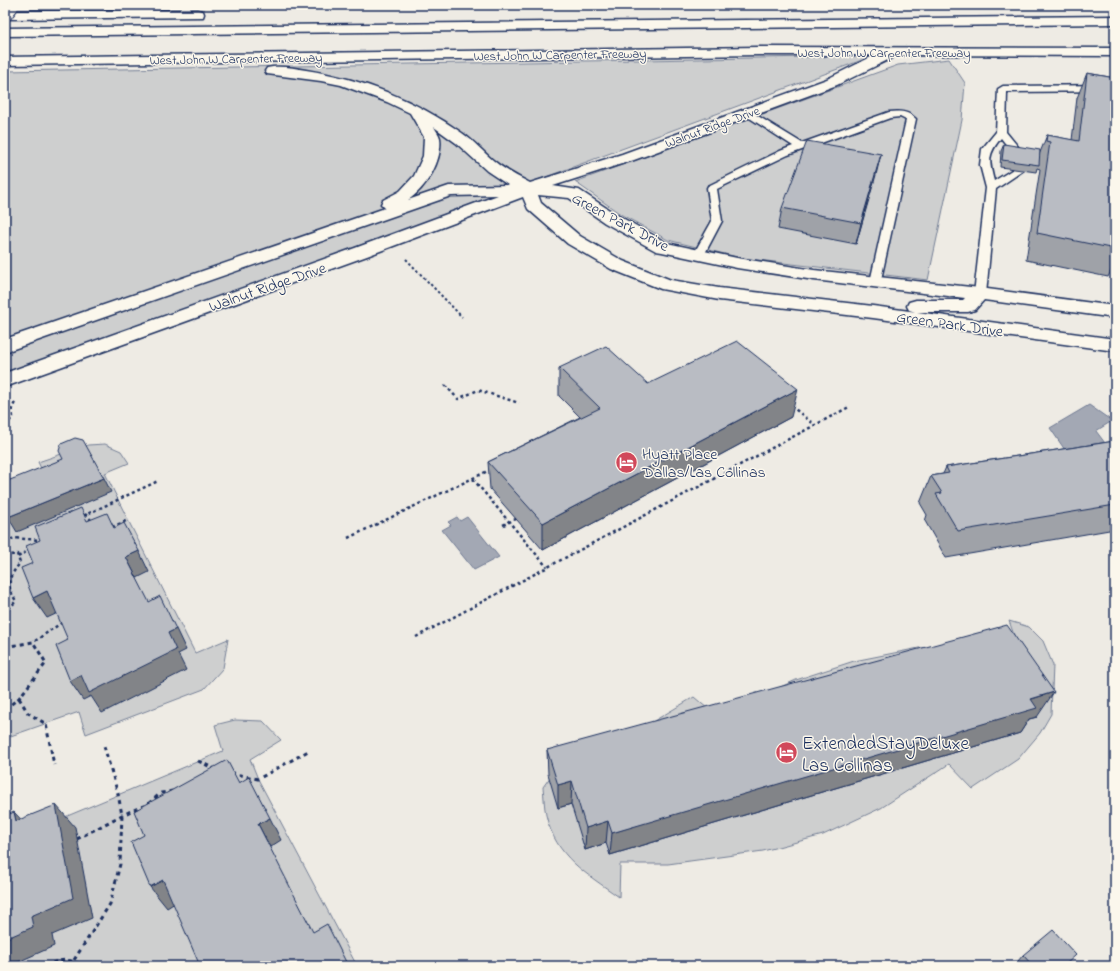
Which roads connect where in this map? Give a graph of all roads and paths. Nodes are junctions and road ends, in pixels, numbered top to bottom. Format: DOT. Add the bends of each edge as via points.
graph roads {
  1 [pos="5,5"];
  2 [pos="12,5"];
  3 [pos="193,5"];
  4 [pos="212,14"];
  5 [pos="5,15"];
  6 [pos="30,15"];
  7 [pos="5,20"];
  8 [pos="1115,20"];
  9 [pos="5,32"];
  10 [pos="892,52"];
  11 [pos="1115,52"];
  12 [pos="5,60"];
  13 [pos="58,60"];
  14 [pos="1115,88"];
  15 [pos="416,109"];
  16 [pos="748,113"];
  17 [pos="1001,132"];
  18 [pos="801,147"];
  19 [pos="1019,154"];
  20 [pos="1019,170"];
  21 [pos="991,188"];
  22 [pos="528,189"];
  23 [pos="359,221"];
  24 [pos="401,254"];
  25 [pos="699,255"];
  26 [pos="876,282"];
  27 [pos="980,294"];
  28 [pos="786,302"];
  29 [pos="1115,312"];
  30 [pos="462,317"];
  31 [pos="1115,345"];
  32 [pos="5,346"];
  33 [pos="5,380"];
  34 [pos="445,385"];
  35 [pos="519,403"];
  36 [pos="790,405"];
  37 [pos="849,407"];
  38 [pos="815,425"];
  39 [pos="494,468"];
  40 [pos="5,474"];
  41 [pos="473,479"];
  42 [pos="158,480"];
  43 [pos="10,485"];
  44 [pos="85,514"];
  45 [pos="80,517"];
  46 [pos="516,519"];
  47 [pos="128,520"];
  48 [pos="509,522"];
  49 [pos="98,524"];
  50 [pos="503,525"];
  51 [pos="110,527"];
  52 [pos="44,536"];
  53 [pos="348,538"];
  54 [pos="39,540"];
  55 [pos="5,542"];
  56 [pos="41,547"];
  57 [pos="5,556"];
  58 [pos="18,557"];
  59 [pos="547,567"];
  60 [pos="5,613"];
  61 [pos="64,621"];
  62 [pos="416,636"];
  63 [pos="33,642"];
  64 [pos="5,647"];
  65 [pos="19,698"];
  66 [pos="5,709"];
  67 [pos="104,746"];
  68 [pos="310,750"];
  69 [pos="198,761"];
  70 [pos="54,765"];
  71 [pos="221,771"];
  72 [pos="229,773"];
  73 [pos="174,790"];
  74 [pos="122,815"];
  75 [pos="77,838"];
  76 [pos="74,960"];
  77 [pos="45,966"];
  78 [pos="82,966"];
  1 -- 3 [label="main road"];
  2 -- 5 [label="main road, bridge"];
  4 -- 6 [label="main road"];
  5 -- 6 [label="main road"];
  6 -- 7 [label="main road"];
  8 -- 9 [label="main road, West John W Carpenter Freeway"];
  10 -- 11 [label="main road, West John W Carpenter Freeway"];
  10 -- 13 [label="main road, West John W Carpenter Freeway" via="759,51"];
  10 -- 16 [label="main road, Walnut Ridge Drive" via="832,82"];
  12 -- 13 [label="main road, West John W Carpenter Freeway"];
  13 -- 15 [label="main road" via="156,67 295,72 358,85"];
  14 -- 17 [label="lane" via="1003,90"];
  15 -- 22 [label="main road" via="458,136 494,169"];
  15 -- 23 [label="main road" via="432,137 431,156 421,178 406,194"];
  16 -- 18 [label="lane"];
  16 -- 22 [label="main road, Walnut Ridge Drive" via="628,157"];
  17 -- 19 [label="lane"];
  17 -- 21 [label="lane" via="987,149 985,165"];
  18 -- 25 [label="lane" via="712,188 717,221"];
  18 -- 26 [label="lane" via="889,115 902,114 912,119"];
  20 -- 21 [label="lane"];
  21 -- 27 [label="lane"];
  22 -- 23 [label="main road, Walnut Ridge Drive" via="449,191"];
  22 -- 25 [label="main road, Green Park Drive" via="573,193 611,219 662,247"];
  22 -- 28 [label="main road, Green Park Drive" via="534,205 574,240 617,265 667,285"];
  22 -- 33 [label="main road, Walnut Ridge Drive"];
  23 -- 32 [label="main road, Walnut Ridge Drive"];
  24 -- 30 [label="path"];
  25 -- 26 [label="main road, Green Park Drive" via="814,275"];
  26 -- 27 [label="main road, Green Park Drive"];
  27 -- 28 [label="main road, Green Park Drive" via="968,306 930,307 858,298"];
  27 -- 29 [label="main road, Green Park Drive"];
  28 -- 31 [label="main road, Green Park Drive"];
  34 -- 35 [label="path" via="458,399 478,390"];
  36 -- 38 [label="path"];
  37 -- 38 [label="path"];
  38 -- 59 [label="path"];
  39 -- 41 [label="path"];
  40 -- 43 [label="path"];
  41 -- 48 [label="path"];
  41 -- 53 [label="path"];
  42 -- 44 [label="path"];
  44 -- 45 [label="path"];
  44 -- 49 [label="path"];
  46 -- 48 [label="path"];
  47 -- 51 [label="path"];
  48 -- 50 [label="path"];
  48 -- 59 [label="path"];
  52 -- 54 [label="path"];
  54 -- 55 [label="path" via="14,538"];
  54 -- 56 [label="path"];
  54 -- 58 [label="path" via="30,550"];
  57 -- 58 [label="path" via="17,554"];
  58 -- 60 [label="path" via="20,563 10,576 8,588 16,601"];
  59 -- 62 [label="path"];
  61 -- 63 [label="path"];
  63 -- 64 [label="path"];
  63 -- 65 [label="path" via="46,663"];
  65 -- 66 [label="path"];
  65 -- 70 [label="path" via="28,713 46,724"];
  67 -- 74 [label="path"];
  68 -- 72 [label="path" via="258,779"];
  69 -- 71 [label="path"];
  73 -- 74 [label="path" via="161,793 148,804"];
  74 -- 75 [label="path"];
  74 -- 76 [label="path" via="120,864 110,904"];
  76 -- 77 [label="path" via="62,959"];
  76 -- 78 [label="path"];
}
